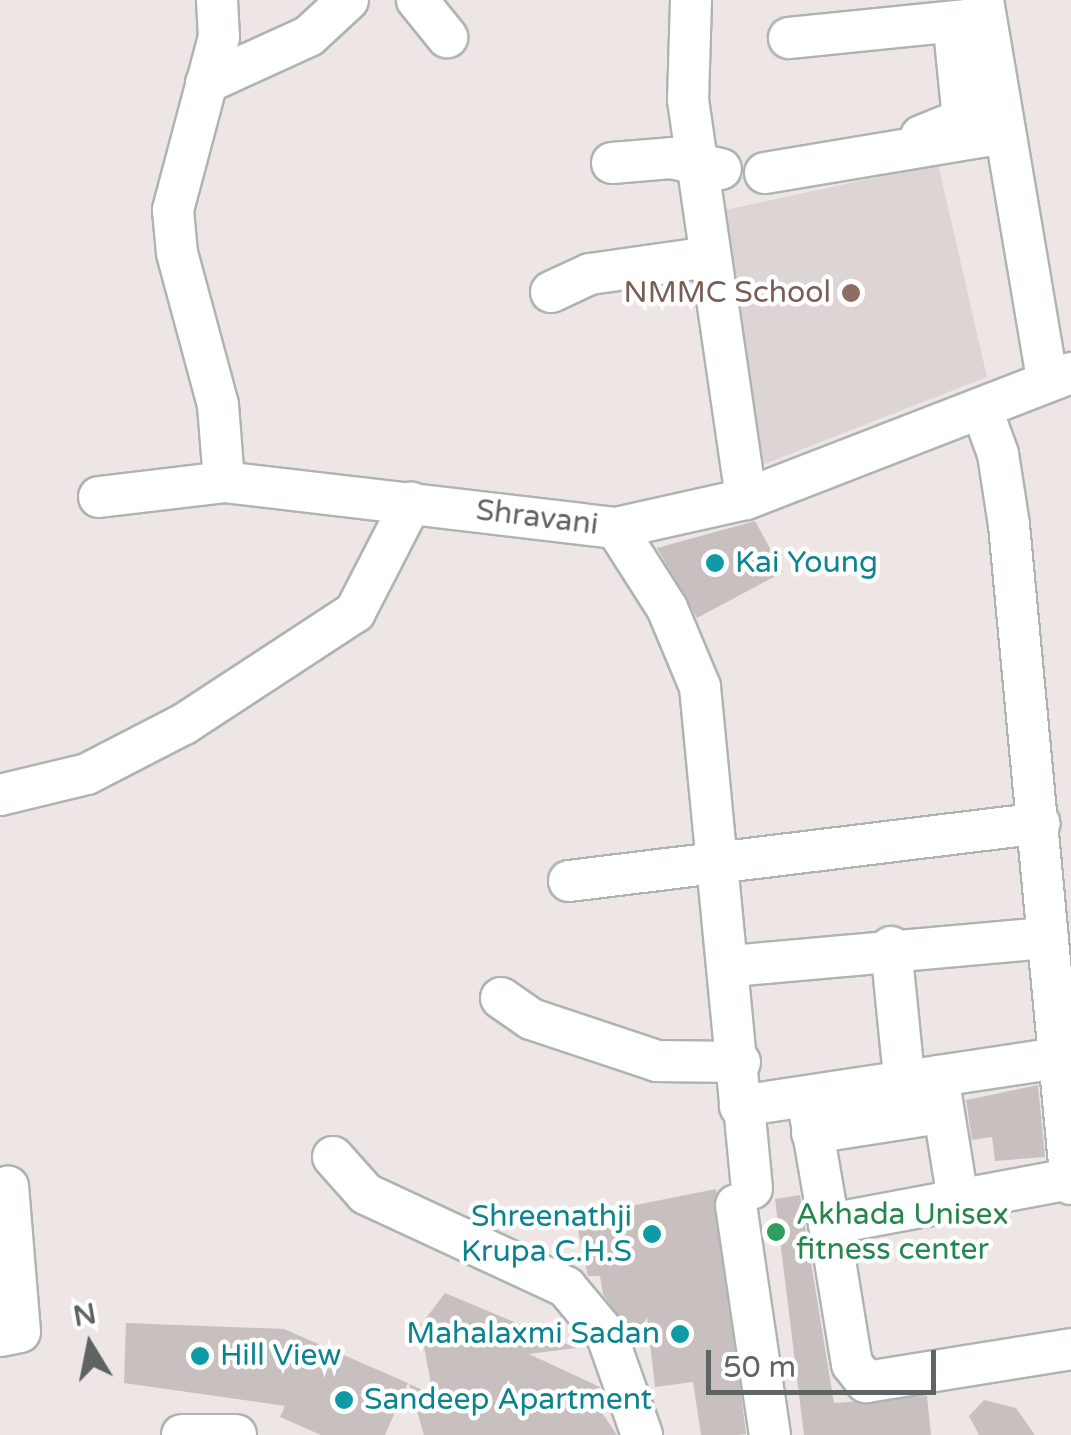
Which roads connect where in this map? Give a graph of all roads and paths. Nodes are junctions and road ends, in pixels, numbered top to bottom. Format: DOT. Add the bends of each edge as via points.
graph roads {
  1 [pos="217,0"];
  2 [pos="348,0"];
  3 [pos="416,0"];
  4 [pos="691,0"];
  5 [pos="975,19"];
  6 [pos="447,36"];
  7 [pos="789,38"];
  8 [pos="206,83"];
  9 [pos="960,133"];
  10 [pos="1003,133"];
  11 [pos="612,162"];
  12 [pos="710,168"];
  13 [pos="765,172"];
  14 [pos="710,257"];
  15 [pos="550,292"];
  16 [pos="1059,377"];
  17 [pos="982,410"];
  18 [pos="224,482"];
  19 [pos="99,497"];
  20 [pos="746,500"];
  21 [pos="411,502"];
  22 [pos="616,528"];
  23 [pos="0,795"];
  24 [pos="1038,823"];
  25 [pos="714,862"];
  26 [pos="569,881"];
  27 [pos="1048,938"];
  28 [pos="892,960"];
  29 [pos="969,964"];
  30 [pos="732,966"];
  31 [pos="501,998"];
  32 [pos="1065,1057"];
  33 [pos="902,1058"];
  34 [pos="740,1062"];
  35 [pos="936,1095"];
  36 [pos="744,1106"];
  37 [pos="807,1109"];
  38 [pos="333,1157"];
  39 [pos="1070,1168"];
  40 [pos="814,1174"];
  41 [pos="1071,1182"];
  42 [pos="8,1186"];
  43 [pos="958,1200"];
  44 [pos="828,1224"];
  45 [pos="0,1336"];
  46 [pos="1071,1349"];
  47 [pos="182,1435"];
  48 [pos="236,1435"];
  49 [pos="642,1435"];
  50 [pos="770,1435"];
  1 -- 8 [label="street" via="220,37"];
  2 -- 8 [label="street" via="310,36"];
  3 -- 6 [label="street"];
  4 -- 12 [label="street" via="688,100"];
  5 -- 7 [label="street"];
  5 -- 9 [label="street"];
  5 -- 10 [label="street"];
  8 -- 18 [label="street" via="174,210 176,253 218,404"];
  9 -- 10 [label="street"];
  9 -- 13 [label="street" via="907,150"];
  10 -- 16 [label="street"];
  11 -- 12 [label="street" via="671,158"];
  12 -- 14 [label="street"];
  14 -- 15 [label="street" via="590,274"];
  14 -- 20 [label="street"];
  16 -- 17 [label="street, Shravani"];
  17 -- 20 [label="street, Shravani"];
  17 -- 24 [label="street" via="998,454 1009,525"];
  18 -- 19 [label="street, Shravani"];
  18 -- 21 [label="street, Shravani"];
  20 -- 22 [label="street, Shravani"];
  21 -- 22 [label="street, Shravani"];
  21 -- 23 [label="street" via="354,612 184,724 87,774"];
  22 -- 25 [label="street" via="667,608 700,688"];
  24 -- 25 [label="street"];
  24 -- 27 [label="street"];
  25 -- 26 [label="street"];
  25 -- 30 [label="street"];
  27 -- 28 [label="street"];
  27 -- 32 [label="street"];
  28 -- 29 [label="street"];
  28 -- 30 [label="street"];
  28 -- 33 [label="street"];
  30 -- 34 [label="street"];
  31 -- 34 [label="street" via="531,1019 657,1061"];
  32 -- 35 [label="street"];
  32 -- 39 [label="street"];
  34 -- 36 [label="street"];
  35 -- 37 [label="street"];
  35 -- 43 [label="street"];
  36 -- 37 [label="street"];
  36 -- 50 [label="street" via="744,1197"];
  37 -- 40 [label="street"];
  37 -- 44 [label="street"];
  38 -- 49 [label="street" via="366,1194 566,1287 607,1336"];
  39 -- 41 [label="street"];
  41 -- 43 [label="street"];
  42 -- 45 [label="street" via="20,1332"];
  43 -- 44 [label="street"];
  44 -- 46 [label="street" via="852,1364 866,1382"];
  47 -- 48 [label="street"];
}
